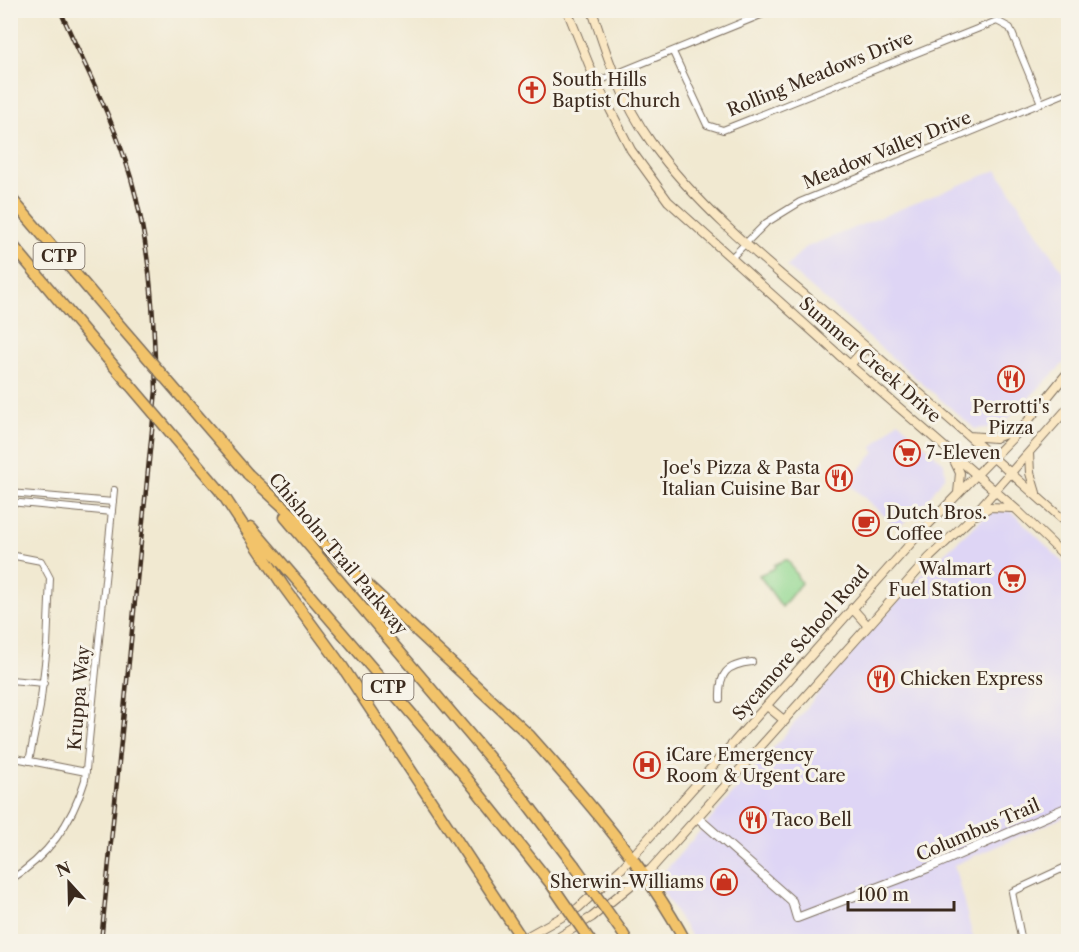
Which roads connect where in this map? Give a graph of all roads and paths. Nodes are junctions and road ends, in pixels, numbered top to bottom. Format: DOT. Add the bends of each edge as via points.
graph roads {
  1 [pos="567,10"];
  2 [pos="592,10"];
  3 [pos="773,10"];
  4 [pos="673,52"];
  5 [pos="613,74"];
  6 [pos="596,82"];
  7 [pos="1068,92"];
  8 [pos="1041,103"];
  9 [pos="10,197"];
  10 [pos="10,242"];
  11 [pos="745,244"];
  12 [pos="731,258"];
  13 [pos="866,347"];
  14 [pos="850,365"];
  15 [pos="1068,372"];
  16 [pos="1068,408"];
  17 [pos="1023,427"];
  18 [pos="965,435"];
  19 [pos="950,451"];
  20 [pos="1029,453"];
  21 [pos="993,458"];
  22 [pos="1011,473"];
  23 [pos="248,474"];
  24 [pos="977,475"];
  25 [pos="114,490"];
  26 [pos="995,491"];
  27 [pos="221,492"];
  28 [pos="10,493"];
  29 [pos="957,496"];
  30 [pos="1039,498"];
  31 [pos="10,502"];
  32 [pos="113,502"];
  33 [pos="1017,510"];
  34 [pos="112,512"];
  35 [pos="969,520"];
  36 [pos="1068,524"];
  37 [pos="10,555"];
  38 [pos="1068,559"];
  39 [pos="852,608"];
  40 [pos="868,626"];
  41 [pos="752,662"];
  42 [pos="10,680"];
  43 [pos="44,683"];
  44 [pos="720,699"];
  45 [pos="767,706"];
  46 [pos="785,721"];
  47 [pos="10,757"];
  48 [pos="29,761"];
  49 [pos="87,772"];
  50 [pos="1068,807"];
  51 [pos="698,818"];
  52 [pos="630,858"];
  53 [pos="1068,866"];
  54 [pos="643,875"];
  55 [pos="10,880"];
  56 [pos="625,937"];
  57 [pos="521,940"];
  58 [pos="551,942"];
  59 [pos="591,942"];
  60 [pos="686,942"];
  61 [pos="1022,942"];
  1 -- 6 [label="main road, Summer Creek Drive"];
  2 -- 5 [label="main road, Summer Creek Drive"];
  3 -- 4 [label="street"];
  4 -- 5 [label="street"];
  4 -- 8 [label="street, Rolling Meadows Drive" via="707,125 723,130 997,21 1010,28"];
  5 -- 6 [label="street"];
  5 -- 11 [label="main road, Summer Creek Drive" via="651,142 686,185"];
  6 -- 12 [label="main road, Summer Creek Drive" via="646,174 668,201"];
  7 -- 8 [label="street, Meadow Valley Drive"];
  8 -- 11 [label="street, Meadow Valley Drive" via="800,202 766,224"];
  9 -- 23 [label="highway, Chisholm Trail Parkway / CTP, bridge"];
  10 -- 27 [label="highway, CTP, bridge"];
  11 -- 12 [label="street, Meadow Valley Drive"];
  11 -- 13 [label="main road, Summer Creek Drive"];
  12 -- 14 [label="main road, Summer Creek Drive"];
  13 -- 14 [label="main road"];
  13 -- 18 [label="main road, Summer Creek Drive"];
  14 -- 19 [label="main road, Summer Creek Drive"];
  15 -- 17 [label="main road, Sycamore School Road"];
  16 -- 20 [label="main road"];
  17 -- 18 [label="main road" via="995,438"];
  17 -- 21 [label="main road, Sycamore School Road"];
  18 -- 21 [label="main road, Summer Creek Drive"];
  19 -- 24 [label="main road, Summer Creek Drive"];
  19 -- 29 [label="main road" via="961,477"];
  20 -- 22 [label="main road"];
  20 -- 30 [label="main road" via="1033,486"];
  21 -- 22 [label="main road, Summer Creek Drive"];
  21 -- 24 [label="main road, Sycamore School Road"];
  22 -- 26 [label="main road"];
  22 -- 30 [label="main road, Summer Creek Drive"];
  23 -- 52 [label="highway" via="508,714 572,783"];
  23 -- 56 [label="highway, Chisholm Trail Parkway / CTP, bridge" via="502,772"];
  24 -- 26 [label="main road, Summer Creek Drive"];
  24 -- 29 [label="main road, Sycamore School Road"];
  25 -- 32 [label="street, Kruppa Way"];
  26 -- 33 [label="main road, Summer Creek Drive"];
  26 -- 35 [label="main road"];
  27 -- 57 [label="highway" via="342,666"];
  27 -- 59 [label="highway, CTP, bridge" via="464,775 551,884"];
  28 -- 32 [label="street"];
  29 -- 39 [label="main road, Sycamore School Road"];
  30 -- 36 [label="main road, Summer Creek Drive"];
  31 -- 34 [label="street"];
  32 -- 34 [label="street, Kruppa Way"];
  33 -- 35 [label="main road" via="990,507"];
  33 -- 38 [label="main road, Summer Creek Drive"];
  34 -- 49 [label="street, Kruppa Way"];
  35 -- 40 [label="main road"];
  37 -- 43 [label="street" via="34,558 46,566 50,578"];
  39 -- 40 [label="main road"];
  39 -- 45 [label="main road, Sycamore School Road"];
  40 -- 46 [label="main road"];
  41 -- 44 [label="street" via="736,664 725,672"];
  42 -- 43 [label="street"];
  43 -- 48 [label="street"];
  45 -- 46 [label="main road"];
  45 -- 52 [label="main road, Sycamore School Road"];
  46 -- 51 [label="main road"];
  47 -- 48 [label="street"];
  48 -- 49 [label="street"];
  49 -- 55 [label="street, Kruppa Way" via="80,799 61,835 37,862"];
  50 -- 51 [label="street, Columbus Trail" via="928,868 797,918 792,901"];
  51 -- 54 [label="main road"];
  52 -- 54 [label="highway"];
  52 -- 57 [label="main road, Sycamore School Road" via="584,903"];
  53 -- 61 [label="street" via="1012,892"];
  54 -- 58 [label="main road" via="592,917"];
  54 -- 60 [label="highway"];
}
